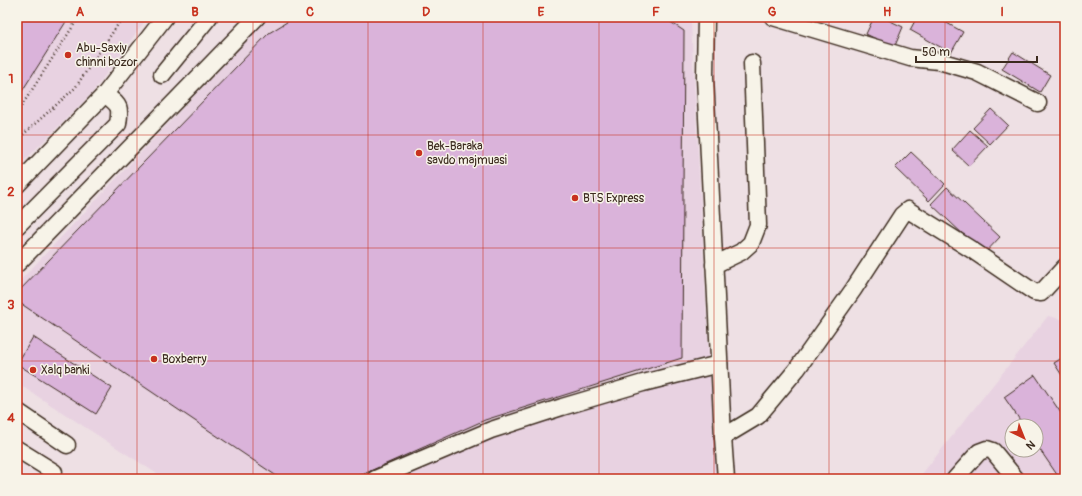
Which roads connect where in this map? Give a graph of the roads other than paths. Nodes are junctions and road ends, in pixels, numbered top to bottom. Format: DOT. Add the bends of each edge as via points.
graph roads {
  1 [pos="165,17"];
  2 [pos="209,17"];
  3 [pos="257,17"];
  4 [pos="706,17"];
  5 [pos="773,17"];
  6 [pos="752,63"];
  7 [pos="162,75"];
  8 [pos="105,94"];
  9 [pos="1038,103"];
  10 [pos="17,185"];
  11 [pos="17,226"];
  12 [pos="17,264"];
  13 [pos="714,265"];
  14 [pos="1065,267"];
  15 [pos="719,364"];
  16 [pos="17,411"];
  17 [pos="723,437"];
  18 [pos="67,445"];
  19 [pos="17,449"];
  20 [pos="54,472"];
  21 [pos="375,479"];
  22 [pos="726,479"];
  23 [pos="955,479"];
  24 [pos="1016,479"];
  1 -- 8 [label="street"];
  2 -- 7 [label="street"];
  3 -- 12 [label="street"];
  4 -- 13 [label="street" via="705,77"];
  5 -- 9 [label="street" via="910,58 939,61 977,72"];
  6 -- 13 [label="street" via="758,225 751,243 741,252"];
  8 -- 10 [label="street"];
  8 -- 11 [label="street" via="118,105 118,124"];
  13 -- 15 [label="street"];
  14 -- 17 [label="street" via="1041,293 1034,292 908,210 902,215 797,370 758,416"];
  15 -- 17 [label="street"];
  15 -- 21 [label="street" via="643,383 498,428"];
  16 -- 18 [label="street"];
  17 -- 22 [label="street"];
  19 -- 20 [label="street"];
  23 -- 24 [label="street" via="979,452 987,449 993,451"];
}
